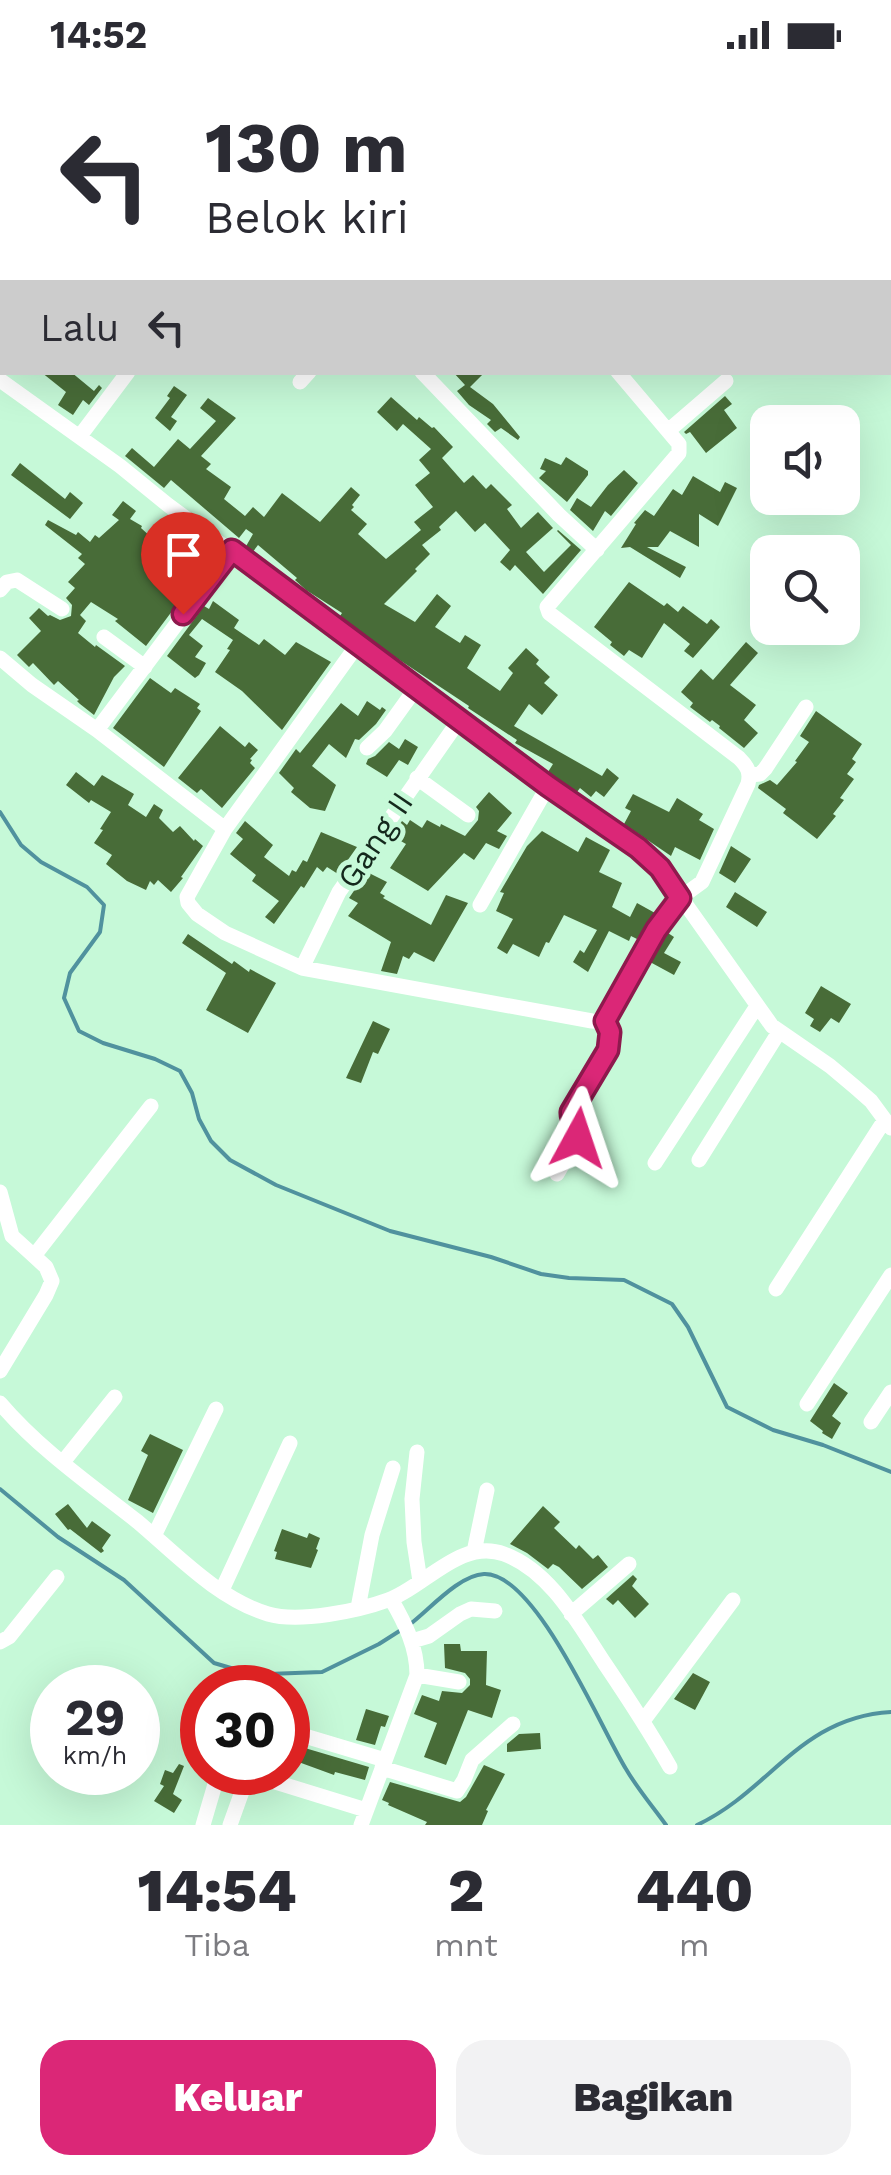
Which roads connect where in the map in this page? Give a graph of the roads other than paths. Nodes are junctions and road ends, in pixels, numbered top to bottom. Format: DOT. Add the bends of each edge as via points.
graph roads {
  1 [pos="126,375"];
  2 [pos="425,375"];
  3 [pos="621,375"];
  4 [pos="0,380"];
  5 [pos="726,381"];
  6 [pos="668,430"];
  7 [pos="80,436"];
  8 [pos="232,550"];
  9 [pos="596,550"];
  10 [pos="0,590"];
  11 [pos="62,609"];
  12 [pos="104,638"];
  13 [pos="358,644"];
  14 [pos="0,658"];
  15 [pos="146,668"];
  16 [pos="416,688"];
  17 [pos="806,708"];
  18 [pos="460,718"];
  19 [pos="98,730"];
  20 [pos="367,748"];
  21 [pos="750,775"];
  22 [pos="417,778"];
  23 [pos="548,786"];
  24 [pos="468,814"];
  25 [pos="225,830"];
  26 [pos="680,898"];
  27 [pos="480,905"];
  28 [pos="302,968"];
  29 [pos="757,1006"];
  30 [pos="605,1021"];
  31 [pos="779,1032"];
  32 [pos="151,1106"];
  33 [pos="888,1124"];
  34 [pos="699,1160"];
  35 [pos="654,1163"];
  36 [pos="557,1174"];
  37 [pos="0,1192"];
  38 [pos="34,1256"];
  39 [pos="891,1275"];
  40 [pos="776,1288"];
  41 [pos="0,1371"];
  42 [pos="891,1392"];
  43 [pos="115,1397"];
  44 [pos="0,1403"];
  45 [pos="807,1404"];
  46 [pos="216,1409"];
  47 [pos="871,1422"];
  48 [pos="290,1443"];
  49 [pos="418,1452"];
  50 [pos="63,1462"];
  51 [pos="393,1468"];
  52 [pos="487,1490"];
  53 [pos="154,1536"];
  54 [pos="474,1552"];
  55 [pos="629,1564"];
  56 [pos="58,1577"];
  57 [pos="420,1581"];
  58 [pos="222,1590"];
  59 [pos="391,1600"];
  60 [pos="733,1600"];
  61 [pos="358,1608"];
  62 [pos="495,1611"];
  63 [pos="572,1614"];
  64 [pos="410,1638"];
  65 [pos="0,1642"];
  66 [pos="417,1675"];
  67 [pos="459,1682"];
  68 [pos="643,1722"];
  69 [pos="514,1724"];
  70 [pos="310,1738"];
  71 [pos="384,1764"];
  72 [pos="670,1767"];
  73 [pos="211,1795"];
  74 [pos="241,1795"];
  75 [pos="306,1795"];
  76 [pos="363,1818"];
  77 [pos="202,1825"];
  78 [pos="230,1825"];
  1 -- 7 [label="street"];
  2 -- 9 [label="street"];
  3 -- 6 [label="street"];
  4 -- 7 [label="street"];
  5 -- 6 [label="street"];
  6 -- 9 [label="street" via="679,453"];
  7 -- 8 [label="street"];
  8 -- 13 [label="street"];
  8 -- 15 [label="street"];
  9 -- 21 [label="street" via="550,601 550,613 738,758"];
  10 -- 11 [label="street" via="16,580"];
  12 -- 15 [label="street"];
  13 -- 16 [label="street"];
  13 -- 25 [label="street"];
  14 -- 19 [label="street"];
  15 -- 19 [label="street"];
  16 -- 18 [label="street"];
  16 -- 20 [label="street"];
  17 -- 21 [label="street" via="765,769"];
  18 -- 22 [label="street, Gang II"];
  18 -- 23 [label="street"];
  19 -- 25 [label="street"];
  21 -- 26 [label="street" via="702,882"];
  22 -- 24 [label="street"];
  22 -- 28 [label="street, Gang II" via="339,892"];
  23 -- 26 [label="street" via="638,848"];
  23 -- 27 [label="street"];
  25 -- 28 [label="street" via="188,903 225,933"];
  26 -- 29 [label="street"];
  26 -- 30 [label="street"];
  28 -- 30 [label="street"];
  29 -- 31 [label="street"];
  29 -- 35 [label="street"];
  30 -- 36 [label="street" via="608,1050 572,1109 578,1138"];
  31 -- 33 [label="street" via="855,1087"];
  31 -- 34 [label="street"];
  32 -- 38 [label="street"];
  33 -- 40 [label="street"];
  37 -- 38 [label="street" via="12,1236"];
  38 -- 41 [label="street" via="52,1281"];
  39 -- 45 [label="street"];
  42 -- 47 [label="street"];
  43 -- 50 [label="street"];
  44 -- 50 [label="street"];
  46 -- 53 [label="street"];
  48 -- 58 [label="street"];
  49 -- 57 [label="street" via="412,1499"];
  50 -- 53 [label="street"];
  51 -- 61 [label="street"];
  52 -- 54 [label="street"];
  53 -- 58 [label="street"];
  54 -- 57 [label="street"];
  54 -- 63 [label="street" via="488,1550 527,1565"];
  55 -- 63 [label="street"];
  56 -- 65 [label="street"];
  57 -- 59 [label="street"];
  58 -- 61 [label="street" via="283,1617"];
  59 -- 61 [label="street"];
  59 -- 64 [label="street"];
  60 -- 68 [label="street"];
  62 -- 64 [label="street" via="471,1608 429,1636"];
  63 -- 68 [label="street"];
  64 -- 66 [label="street"];
  66 -- 67 [label="street"];
  66 -- 71 [label="street"];
  68 -- 72 [label="street"];
  69 -- 71 [label="street" via="476,1756 457,1791"];
  70 -- 71 [label="street"];
  71 -- 76 [label="street"];
  73 -- 77 [label="street"];
  74 -- 78 [label="street"];
  75 -- 76 [label="street"];
}
